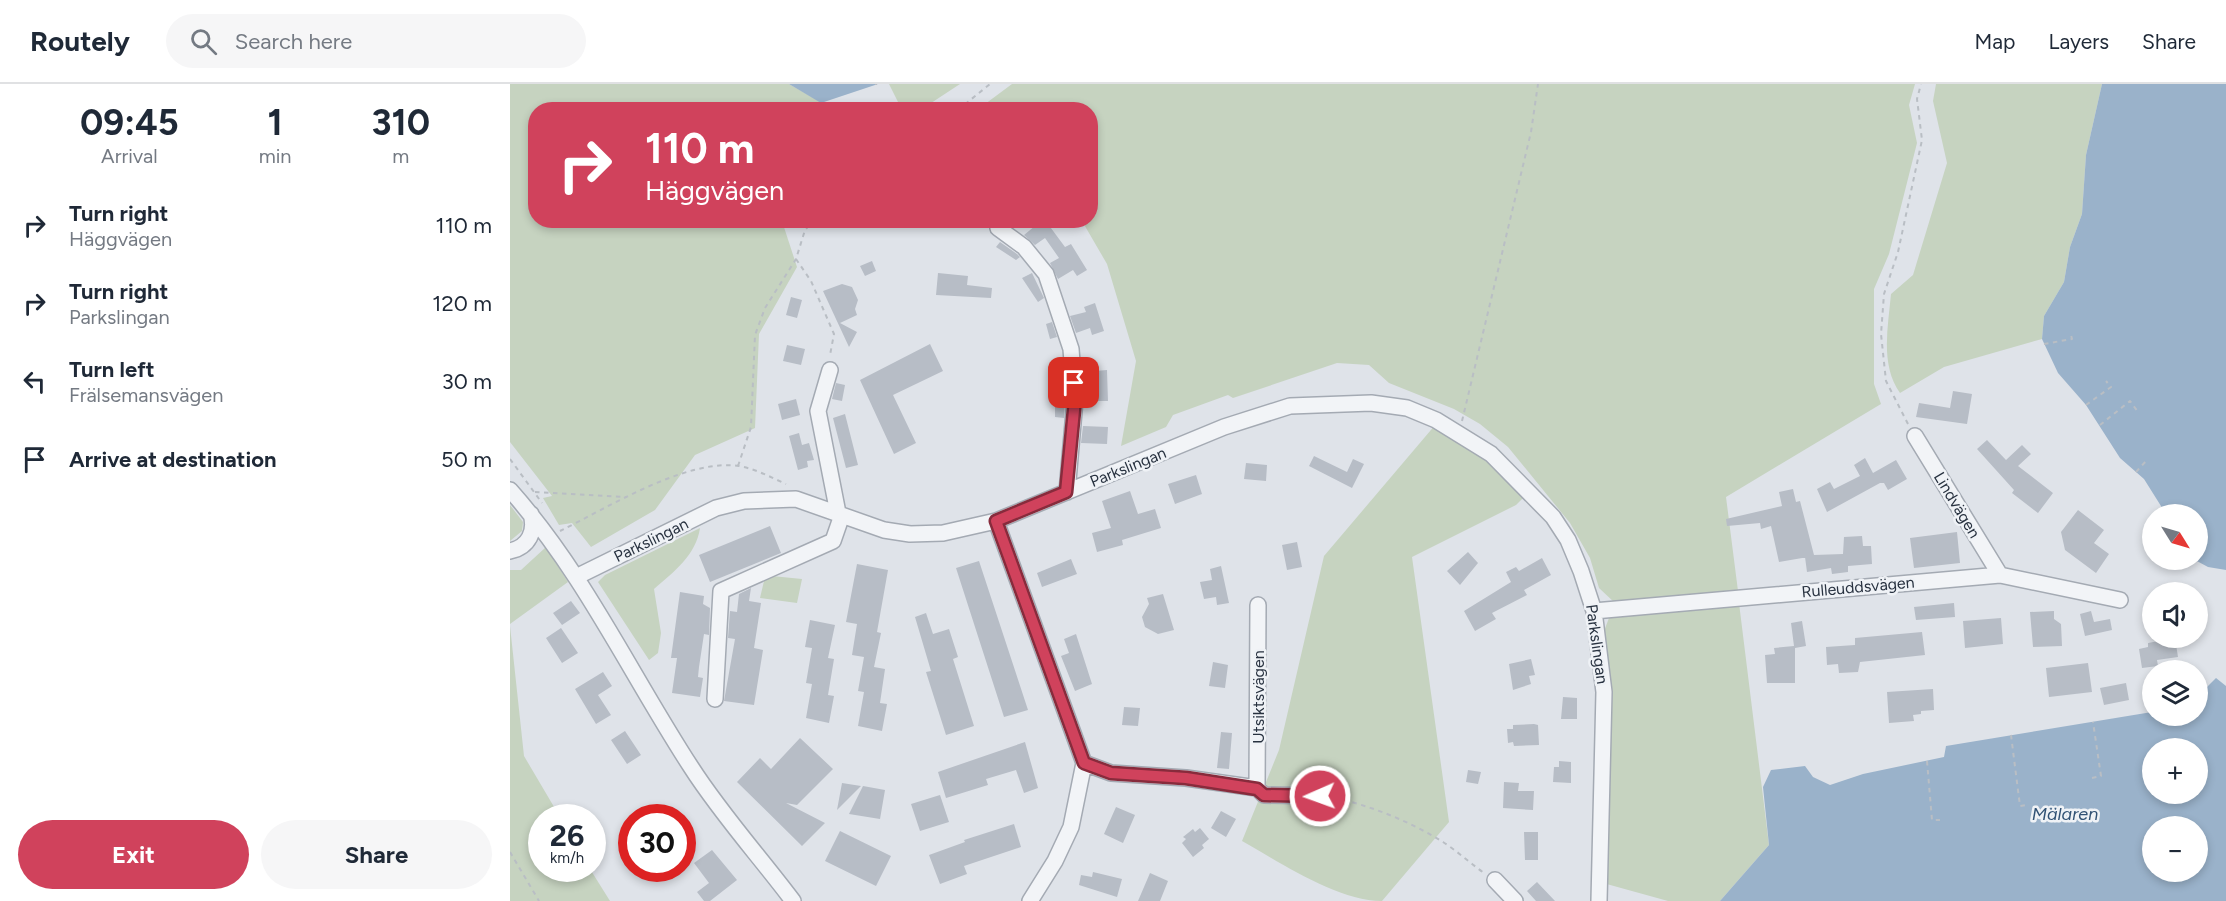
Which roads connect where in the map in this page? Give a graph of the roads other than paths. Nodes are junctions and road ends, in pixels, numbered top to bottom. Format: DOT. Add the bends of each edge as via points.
graph roads {
  1 [pos="998,228"];
  2 [pos="830,370"];
  3 [pos="1915,436"];
  4 [pos="510,490"];
  5 [pos="1066,492"];
  6 [pos="538,511"];
  7 [pos="840,514"];
  8 [pos="996,521"];
  9 [pos="510,551"];
  10 [pos="2000,575"];
  11 [pos="576,577"];
  12 [pos="2120,600"];
  13 [pos="1258,606"];
  14 [pos="1594,611"];
  15 [pos="715,699"];
  16 [pos="1084,763"];
  17 [pos="1257,789"];
  18 [pos="1320,796"];
  19 [pos="1495,880"];
  20 [pos="793,901"];
  21 [pos="1030,901"];
  22 [pos="1515,901"];
  23 [pos="1599,901"];
  1 -- 5 [label="street" via="1024,247 1046,274 1071,350 1075,400"];
  2 -- 7 [label="street" via="818,411"];
  3 -- 10 [label="street, Lindvägen"];
  4 -- 6 [label="street"];
  5 -- 8 [label="street, Parkslingan"];
  5 -- 14 [label="street, Parkslingan" via="1224,427 1307,404 1371,403 1407,408 1436,420 1491,454 1553,517 1568,540"];
  6 -- 9 [label="street" via="531,537"];
  6 -- 11 [label="street"];
  7 -- 8 [label="street, Parkslingan" via="884,530 910,534"];
  7 -- 11 [label="street, Parkslingan" via="796,499 744,501 716,508"];
  7 -- 15 [label="street" via="833,541 721,591"];
  8 -- 16 [label="street"];
  10 -- 12 [label="street, Rulleuddsvägen"];
  10 -- 14 [label="street, Rulleuddsvägen"];
  11 -- 20 [label="street" via="692,768"];
  13 -- 17 [label="street, Utsiktsvägen"];
  14 -- 23 [label="street, Parkslingan" via="1604,692"];
  16 -- 17 [label="street" via="1111,773 1186,778"];
  16 -- 21 [label="street" via="1071,827"];
  17 -- 18 [label="street" via="1264,795"];
  19 -- 22 [label="street"];
}
